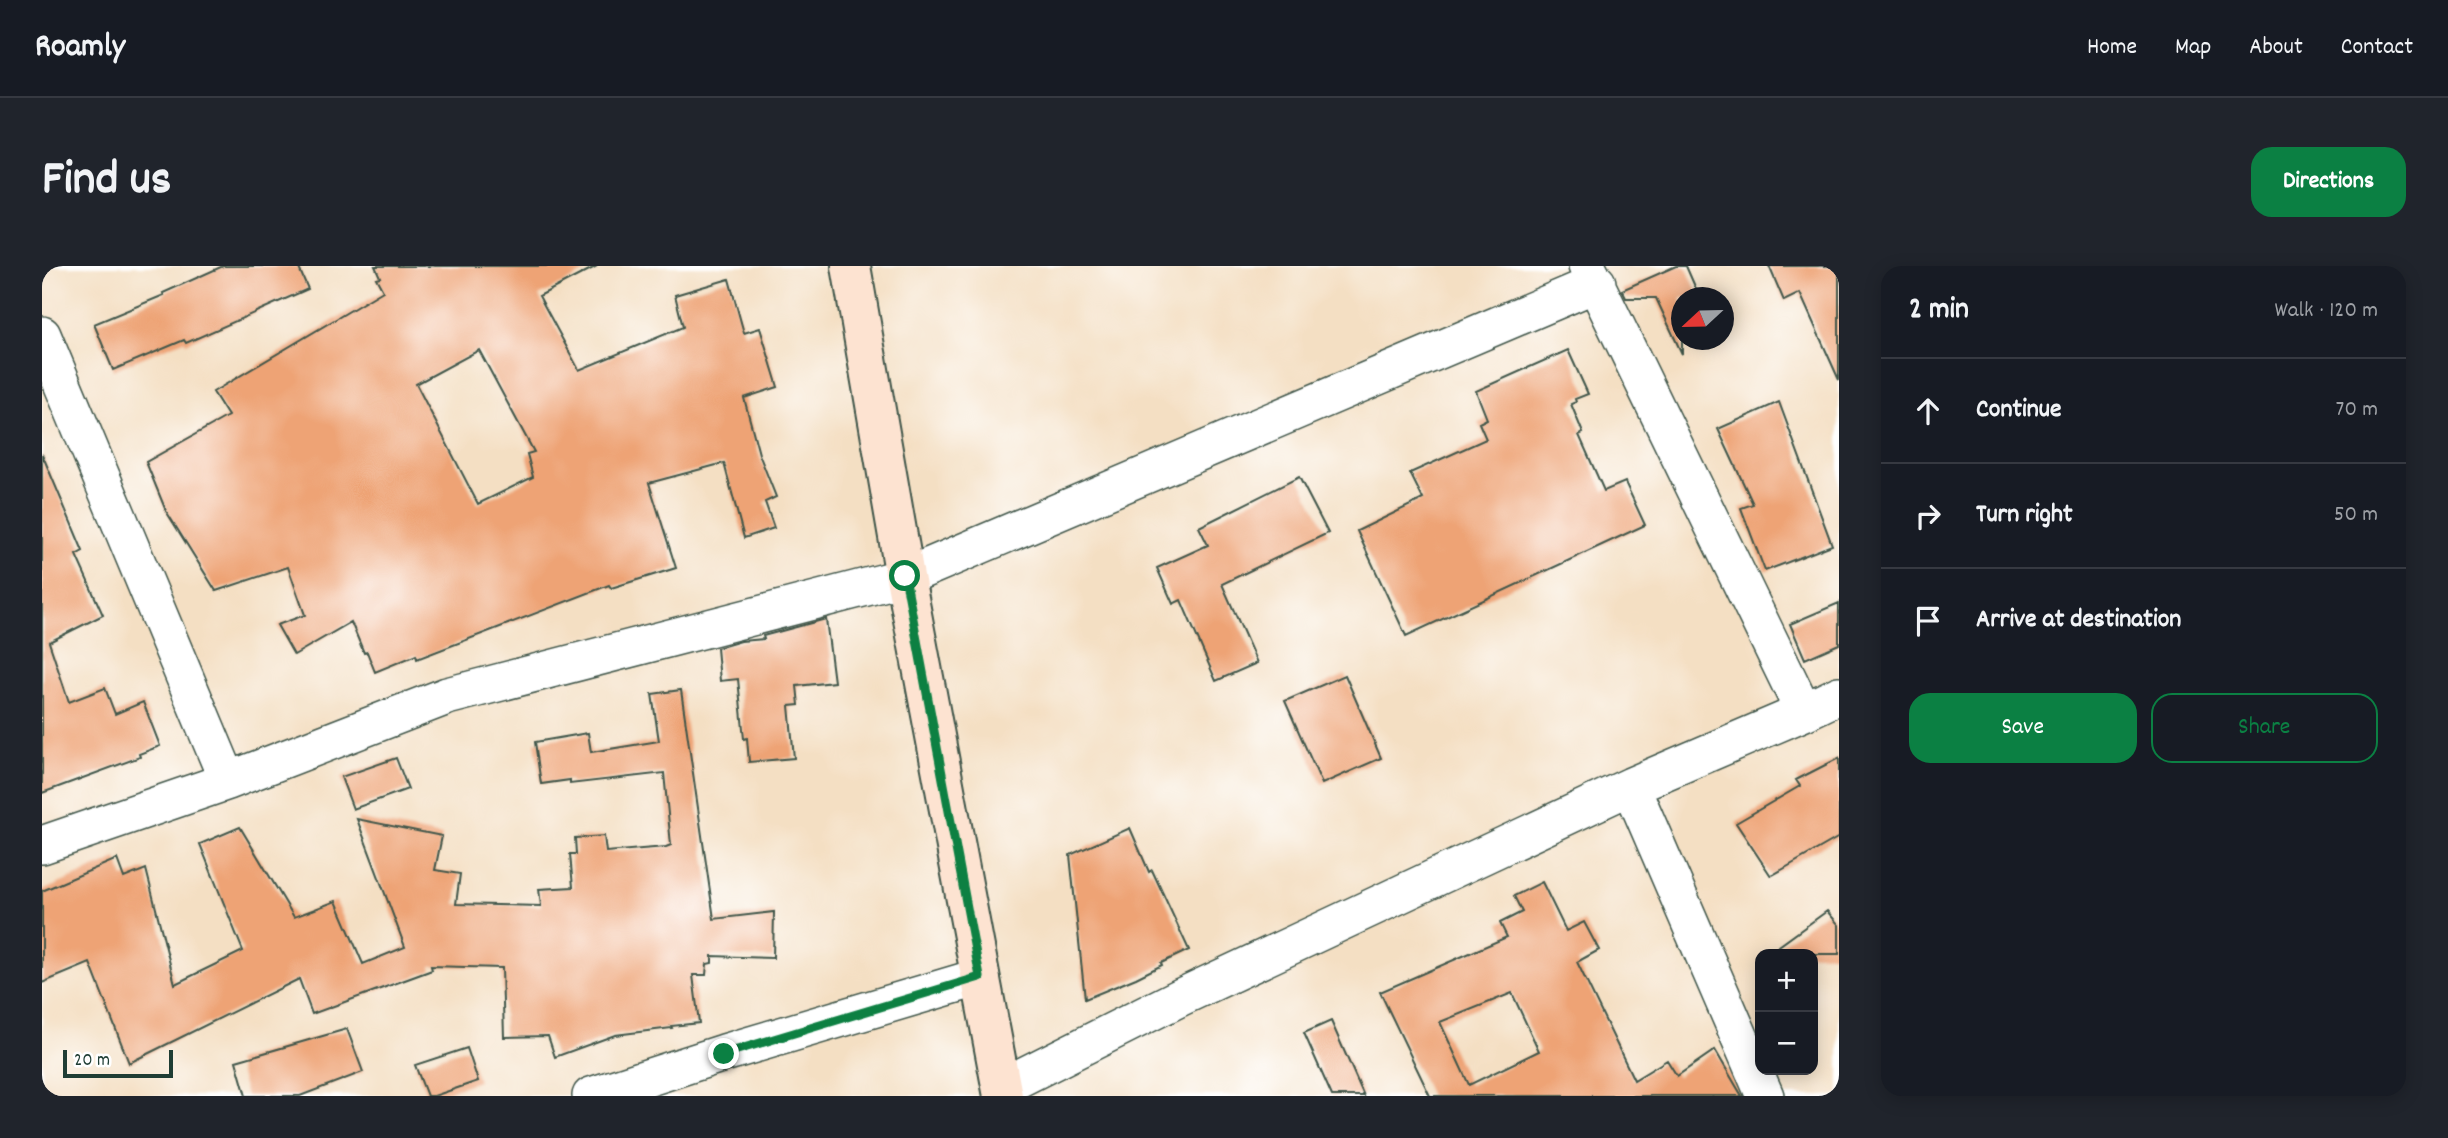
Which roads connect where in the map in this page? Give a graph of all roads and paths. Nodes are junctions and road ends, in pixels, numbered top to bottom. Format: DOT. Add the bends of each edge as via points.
graph roads {
  1 [pos="851,266"];
  2 [pos="1592,274"];
  3 [pos="42,335"];
  4 [pos="905,576"];
  5 [pos="1839,695"];
  6 [pos="1804,712"];
  7 [pos="228,781"];
  8 [pos="1631,786"];
  9 [pos="42,845"];
  10 [pos="980,977"];
  11 [pos="1002,1092"];
  12 [pos="591,1096"];
  13 [pos="1765,1096"];
  1 -- 4 [label="street"];
  2 -- 4 [label="street"];
  2 -- 6 [label="street"];
  3 -- 7 [label="street"];
  4 -- 7 [label="street" via="447,696"];
  4 -- 10 [label="street"];
  5 -- 6 [label="street"];
  6 -- 8 [label="street"];
  7 -- 9 [label="street"];
  8 -- 11 [label="street" via="1194,991"];
  8 -- 13 [label="street"];
  10 -- 11 [label="street"];
  10 -- 12 [label="street"];
}
